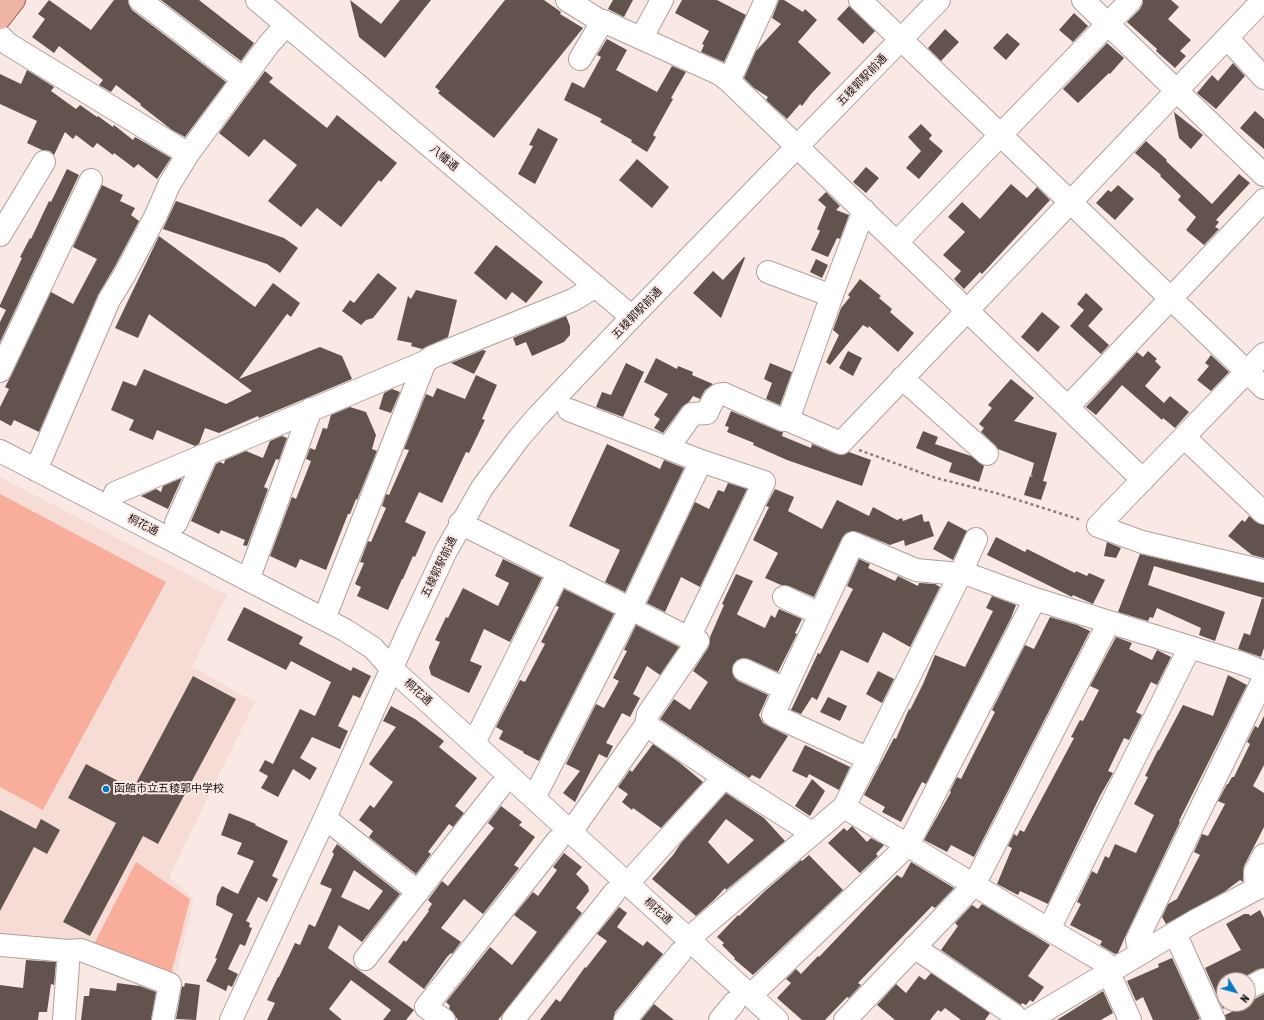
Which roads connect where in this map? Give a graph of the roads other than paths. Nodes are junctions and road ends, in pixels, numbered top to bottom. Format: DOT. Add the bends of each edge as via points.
graph roads {
  1 [pos="14,0"];
  2 [pos="140,0"];
  3 [pos="257,0"];
  4 [pos="567,0"];
  5 [pos="662,0"];
  6 [pos="766,0"];
  7 [pos="860,0"];
  8 [pos="940,0"];
  9 [pos="1083,0"];
  10 [pos="1131,0"];
  11 [pos="1263,0"];
  12 [pos="0,18"];
  13 [pos="602,22"];
  14 [pos="1108,24"];
  15 [pos="286,25"];
  16 [pos="0,36"];
  17 [pos="642,37"];
  18 [pos="1227,38"];
  19 [pos="902,39"];
  20 [pos="580,59"];
  21 [pos="244,78"];
  22 [pos="1264,78"];
  23 [pos="729,82"];
  24 [pos="1177,91"];
  25 [pos="1001,135"];
  26 [pos="798,147"];
  27 [pos="188,154"];
  28 [pos="44,162"];
  29 [pos="1264,175"];
  30 [pos="91,180"];
  31 [pos="1264,200"];
  32 [pos="1070,202"];
  33 [pos="864,210"];
  34 [pos="0,235"];
  35 [pos="897,242"];
  36 [pos="768,272"];
  37 [pos="596,286"];
  38 [pos="832,296"];
  39 [pos="1171,298"];
  40 [pos="967,311"];
  41 [pos="632,317"];
  42 [pos="1264,354"];
  43 [pos="425,362"];
  44 [pos="0,370"];
  45 [pos="1247,372"];
  46 [pos="902,378"];
  47 [pos="1264,388"];
  48 [pos="1068,407"];
  49 [pos="311,410"];
  50 [pos="569,410"];
  51 [pos="788,420"];
  52 [pos="1184,437"];
  53 [pos="668,448"];
  54 [pos="0,451"];
  55 [pos="207,454"];
  56 [pos="987,454"];
  57 [pos="701,461"];
  58 [pos="36,470"];
  59 [pos="1143,480"];
  60 [pos="115,493"];
  61 [pos="1264,513"];
  62 [pos="176,523"];
  63 [pos="460,524"];
  64 [pos="976,539"];
  65 [pos="1264,571"];
  66 [pos="559,572"];
  67 [pos="961,573"];
  68 [pos="248,580"];
  69 [pos="784,597"];
  70 [pos="1035,599"];
  71 [pos="631,608"];
  72 [pos="820,614"];
  73 [pos="324,619"];
  74 [pos="1109,622"];
  75 [pos="695,640"];
  76 [pos="1190,647"];
  77 [pos="391,668"];
  78 [pos="744,670"];
  79 [pos="1264,672"];
  80 [pos="1264,678"];
  81 [pos="785,689"];
  82 [pos="646,725"];
  83 [pos="474,743"];
  84 [pos="869,759"];
  85 [pos="724,777"];
  86 [pos="499,788"];
  87 [pos="534,798"];
  88 [pos="844,806"];
  89 [pos="325,818"];
  90 [pos="812,832"];
  91 [pos="564,836"];
  92 [pos="908,845"];
  93 [pos="1264,855"];
  94 [pos="974,885"];
  95 [pos="621,888"];
  96 [pos="1260,888"];
  97 [pos="418,892"];
  98 [pos="1049,929"];
  99 [pos="1175,933"];
  100 [pos="0,946"];
  101 [pos="684,946"];
  102 [pos="914,947"];
  103 [pos="69,951"];
  104 [pos="1140,953"];
  105 [pos="365,959"];
  106 [pos="1109,973"];
  107 [pos="742,999"];
  108 [pos="1215,1009"];
  109 [pos="64,1020"];
  110 [pos="163,1020"];
  111 [pos="231,1020"];
  112 [pos="444,1020"];
  113 [pos="513,1020"];
  114 [pos="625,1020"];
  115 [pos="720,1020"];
  116 [pos="777,1020"];
  117 [pos="845,1020"];
  118 [pos="1017,1020"];
  119 [pos="1029,1020"];
  120 [pos="1130,1020"];
  1 -- 12 [label="main road"];
  2 -- 21 [label="street"];
  3 -- 15 [label="street, 八幡通"];
  4 -- 13 [label="street"];
  5 -- 17 [label="street"];
  6 -- 23 [label="street"];
  7 -- 19 [label="street"];
  8 -- 19 [label="street, 五稜郭駅前通"];
  9 -- 14 [label="street"];
  10 -- 14 [label="street"];
  11 -- 18 [label="street"];
  13 -- 17 [label="street"];
  13 -- 20 [label="street"];
  14 -- 24 [label="street"];
  14 -- 25 [label="street"];
  15 -- 21 [label="street"];
  15 -- 37 [label="street, 八幡通"];
  16 -- 27 [label="street" via="8,44"];
  17 -- 23 [label="street" via="720,74"];
  18 -- 22 [label="street"];
  18 -- 24 [label="street"];
  19 -- 25 [label="street"];
  19 -- 26 [label="street, 五稜郭駅前通"];
  21 -- 27 [label="street"];
  23 -- 26 [label="street"];
  24 -- 29 [label="street"];
  24 -- 32 [label="street"];
  25 -- 32 [label="street"];
  25 -- 35 [label="street"];
  26 -- 33 [label="street"];
  26 -- 41 [label="street, 五稜郭駅前通"];
  27 -- 58 [label="street" via="109,300"];
  28 -- 34 [label="street"];
  30 -- 44 [label="street"];
  31 -- 39 [label="street"];
  32 -- 39 [label="street"];
  32 -- 40 [label="street"];
  33 -- 35 [label="street"];
  33 -- 38 [label="street"];
  35 -- 40 [label="street"];
  36 -- 38 [label="street"];
  37 -- 41 [label="street, 八幡通"];
  37 -- 43 [label="street" via="573,300"];
  38 -- 51 [label="street"];
  39 -- 45 [label="street"];
  39 -- 48 [label="street"];
  40 -- 46 [label="street"];
  40 -- 48 [label="street"];
  41 -- 63 [label="street, 五稜郭駅前通" via="519,438 482,488"];
  42 -- 45 [label="street"];
  43 -- 49 [label="street"];
  43 -- 73 [label="street"];
  45 -- 47 [label="street"];
  45 -- 52 [label="street"];
  46 -- 51 [label="street" via="841,443"];
  46 -- 56 [label="street"];
  48 -- 59 [label="street"];
  49 -- 55 [label="street"];
  49 -- 68 [label="street"];
  50 -- 53 [label="street"];
  51 -- 53 [label="street" via="720,393 716,395 707,413 692,414"];
  52 -- 59 [label="street"];
  52 -- 61 [label="street"];
  53 -- 57 [label="street"];
  54 -- 58 [label="street, 桐花通"];
  55 -- 60 [label="street"];
  55 -- 62 [label="street"];
  57 -- 71 [label="street"];
  57 -- 75 [label="street" via="764,482"];
  58 -- 68 [label="street, 桐花通"];
  59 -- 65 [label="street" via="1098,526 1142,542"];
  63 -- 66 [label="street"];
  63 -- 77 [label="street, 五稜郭駅前通"];
  64 -- 67 [label="street"];
  66 -- 71 [label="street"];
  66 -- 83 [label="street"];
  67 -- 70 [label="street"];
  67 -- 72 [label="street" via="916,570 853,543"];
  67 -- 84 [label="street"];
  68 -- 73 [label="street, 桐花通"];
  69 -- 72 [label="street"];
  70 -- 74 [label="street"];
  70 -- 92 [label="street"];
  71 -- 75 [label="street"];
  71 -- 87 [label="street"];
  72 -- 81 [label="street"];
  73 -- 77 [label="street, 桐花通" via="373,648"];
  74 -- 76 [label="street"];
  74 -- 94 [label="street"];
  75 -- 82 [label="street" via="648,714"];
  76 -- 79 [label="street"];
  76 -- 98 [label="street"];
  77 -- 83 [label="street, 桐花通"];
  77 -- 89 [label="street, 五稜郭駅前通"];
  78 -- 81 [label="street"];
  80 -- 104 [label="street" via="1137,940"];
  81 -- 84 [label="street" via="773,715"];
  82 -- 85 [label="street"];
  82 -- 91 [label="street"];
  83 -- 87 [label="street, 桐花通"];
  84 -- 88 [label="street"];
  85 -- 90 [label="street"];
  85 -- 95 [label="street"];
  86 -- 97 [label="street"];
  87 -- 91 [label="street, 桐花通"];
  88 -- 90 [label="street"];
  88 -- 92 [label="street"];
  89 -- 97 [label="street"];
  89 -- 111 [label="street, 五稜郭駅前通"];
  90 -- 101 [label="street"];
  91 -- 95 [label="street, 桐花通"];
  91 -- 112 [label="street" via="426,1006"];
  92 -- 94 [label="street"];
  92 -- 107 [label="street"];
  93 -- 96 [label="street" via="1256,872"];
  94 -- 98 [label="street"];
  94 -- 102 [label="street"];
  95 -- 101 [label="street, 桐花通"];
  95 -- 113 [label="street"];
  96 -- 99 [label="street"];
  97 -- 105 [label="street"];
  98 -- 106 [label="street" via="1104,962"];
  99 -- 104 [label="street"];
  99 -- 108 [label="street"];
  100 -- 103 [label="street"];
  101 -- 107 [label="street, 桐花通"];
  101 -- 114 [label="street"];
  102 -- 117 [label="street"];
  102 -- 118 [label="street" via="1014,1015"];
  103 -- 109 [label="street"];
  103 -- 110 [label="street" via="81,950 170,984"];
  104 -- 106 [label="street"];
  106 -- 119 [label="street"];
  106 -- 120 [label="street"];
  107 -- 115 [label="street"];
  107 -- 116 [label="street, 桐花通"];
}
